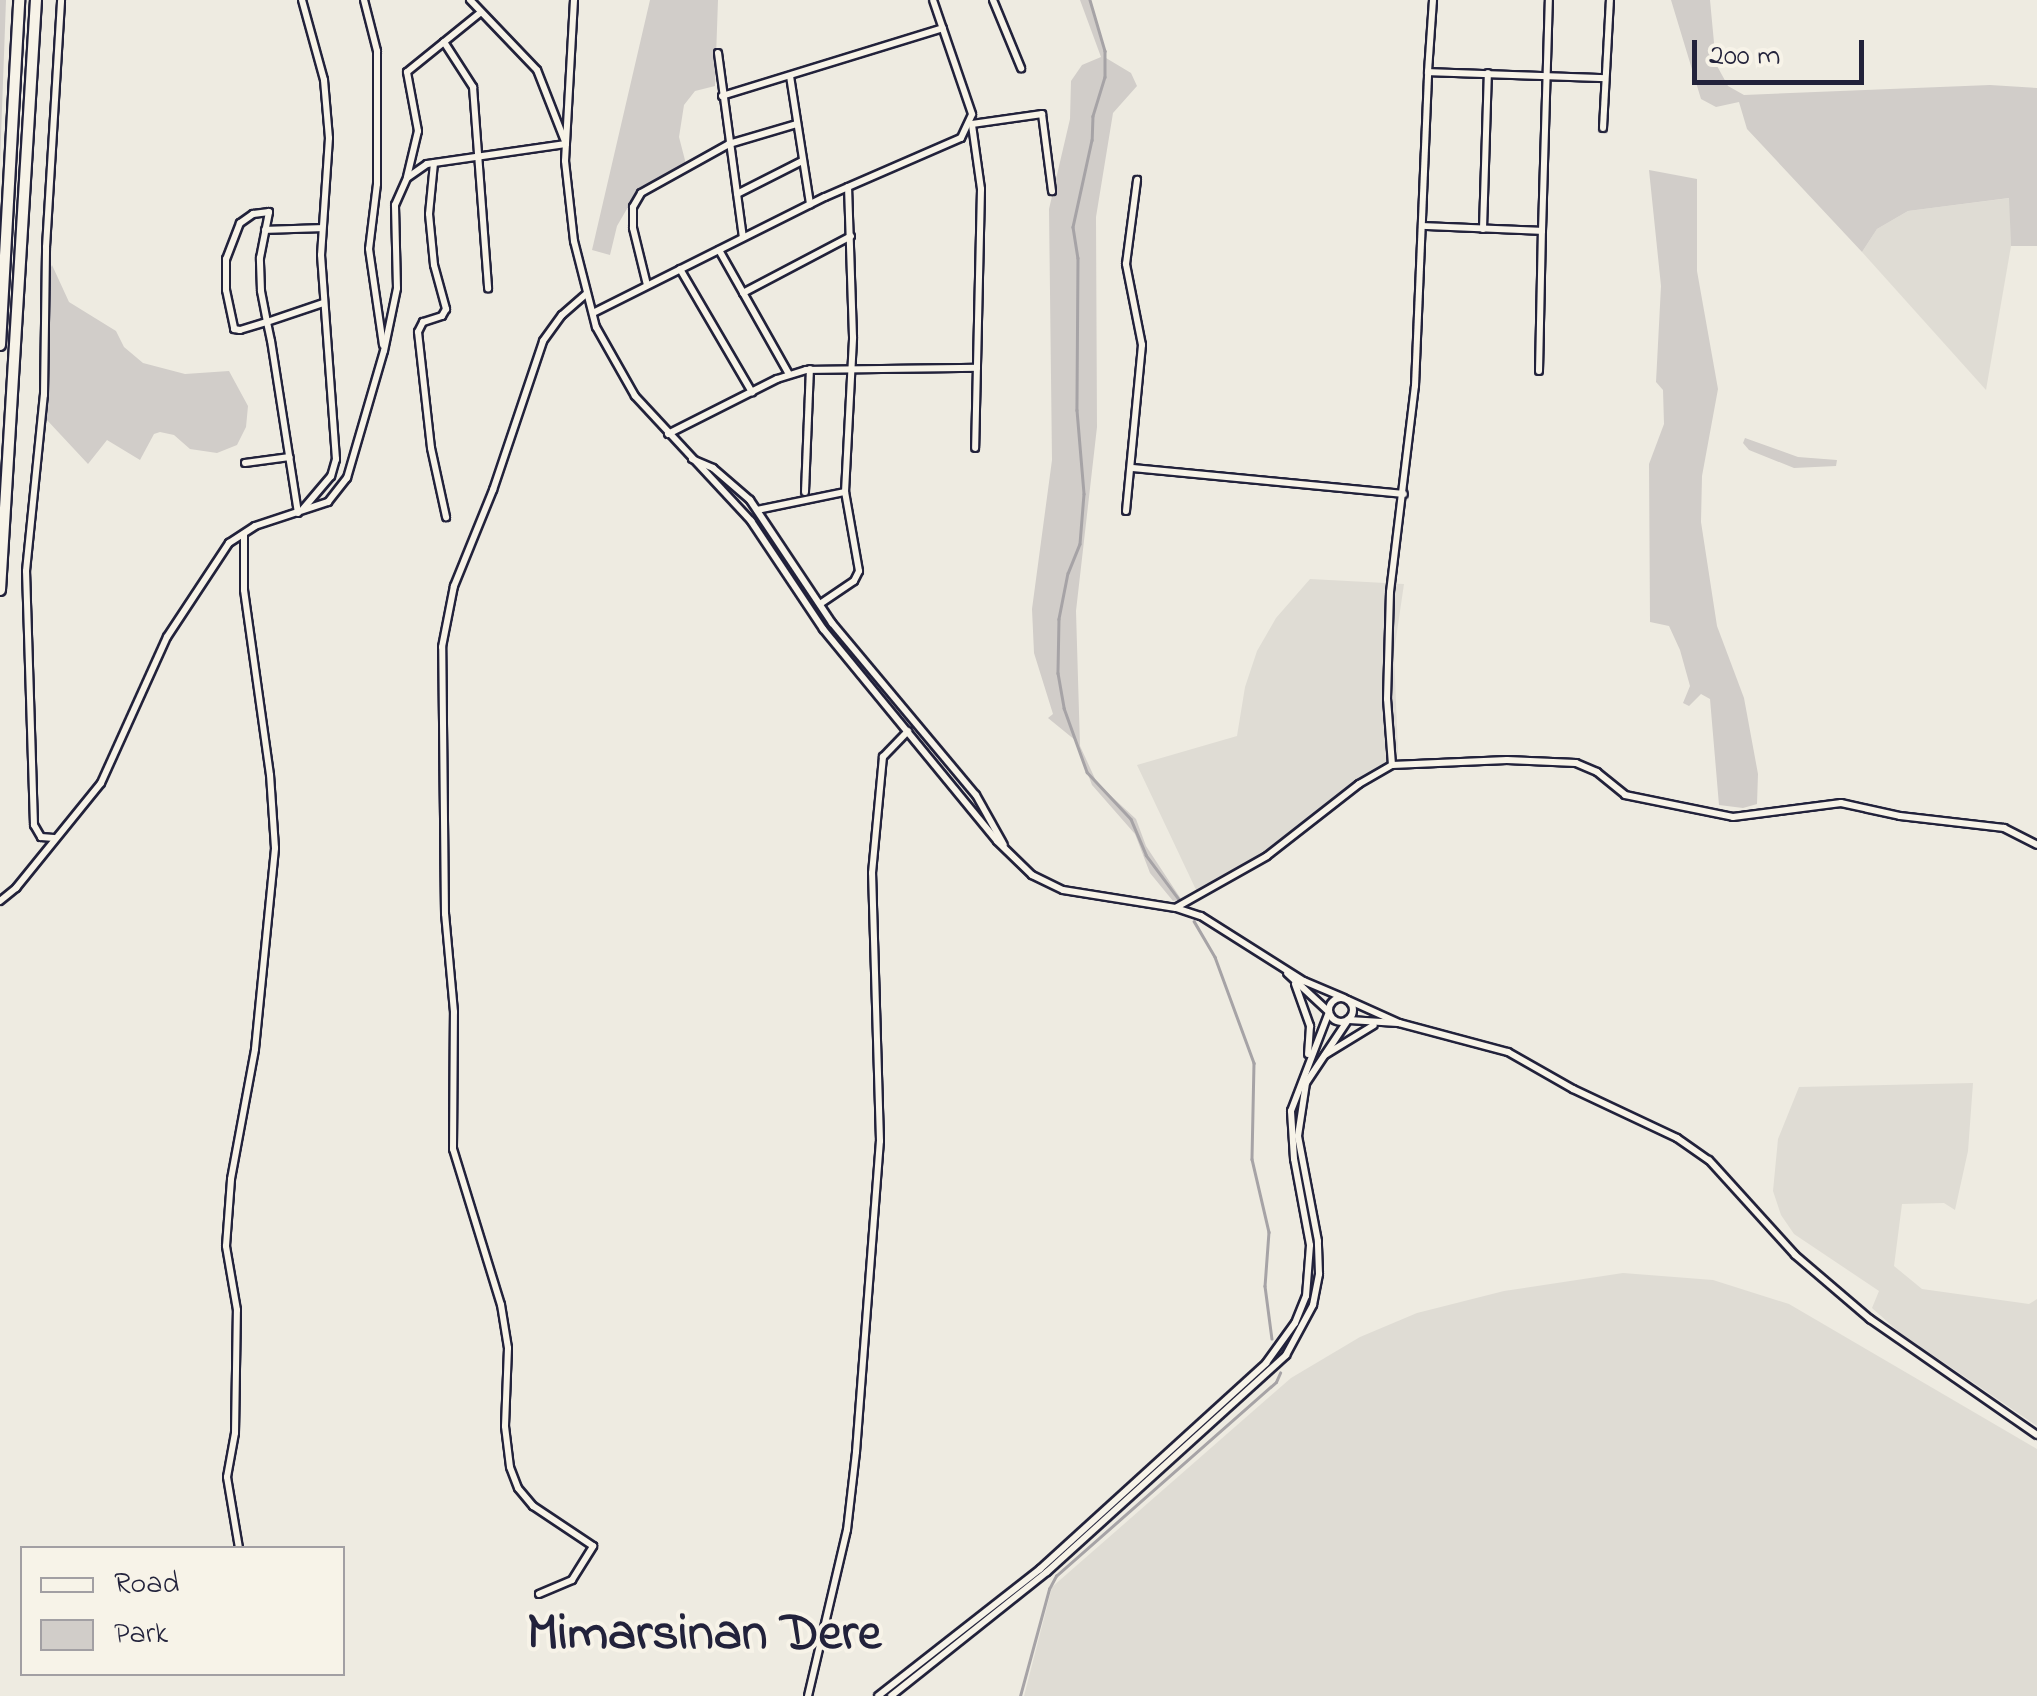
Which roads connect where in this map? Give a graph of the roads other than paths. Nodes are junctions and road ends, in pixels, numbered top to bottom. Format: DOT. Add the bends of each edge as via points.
graph roads {
  1 [pos="19,0"];
  2 [pos="36,0"];
  3 [pos="60,0"];
  4 [pos="302,0"];
  5 [pos="364,0"];
  6 [pos="470,0"];
  7 [pos="574,0"];
  8 [pos="933,0"];
  9 [pos="993,0"];
  10 [pos="1433,0"];
  11 [pos="1548,0"];
  12 [pos="1610,0"];
  13 [pos="481,12"];
  14 [pos="943,28"];
  15 [pos="444,42"];
  16 [pos="718,54"];
  17 [pos="1021,68"];
  18 [pos="1428,72"];
  19 [pos="1488,73"];
  20 [pos="790,76"];
  21 [pos="1544,78"];
  22 [pos="1604,78"];
  23 [pos="722,96"];
  24 [pos="796,124"];
  25 [pos="971,124"];
  26 [pos="1603,128"];
  27 [pos="566,144"];
  28 [pos="729,144"];
  29 [pos="476,156"];
  30 [pos="802,162"];
  31 [pos="434,163"];
  32 [pos="407,178"];
  33 [pos="1137,180"];
  34 [pos="848,187"];
  35 [pos="1052,191"];
  36 [pos="737,194"];
  37 [pos="810,204"];
  38 [pos="1424,226"];
  39 [pos="322,228"];
  40 [pos="1483,228"];
  41 [pos="265,230"];
  42 [pos="1542,231"];
  43 [pos="851,236"];
  44 [pos="743,238"];
  45 [pos="718,250"];
  46 [pos="680,269"];
  47 [pos="648,285"];
  48 [pos="488,288"];
  49 [pos="743,292"];
  50 [pos="588,294"];
  51 [pos="323,303"];
  52 [pos="592,313"];
  53 [pos="267,322"];
  54 [pos="0,345"];
  55 [pos="384,351"];
  56 [pos="852,367"];
  57 [pos="977,368"];
  58 [pos="810,369"];
  59 [pos="1539,372"];
  60 [pos="789,374"];
  61 [pos="752,392"];
  62 [pos="667,434"];
  63 [pos="975,448"];
  64 [pos="290,457"];
  65 [pos="691,458"];
  66 [pos="246,463"];
  67 [pos="1133,468"];
  68 [pos="804,492"];
  69 [pos="845,492"];
  70 [pos="1404,494"];
  71 [pos="757,510"];
  72 [pos="1126,510"];
  73 [pos="298,513"];
  74 [pos="446,517"];
  75 [pos="244,534"];
  76 [pos="0,590"];
  77 [pos="820,604"];
  78 [pos="908,731"];
  79 [pos="1392,765"];
  80 [pos="55,838"];
  81 [pos="1004,845"];
  82 [pos="2037,845"];
  83 [pos="0,901"];
  84 [pos="1176,908"];
  85 [pos="1271,958"];
  86 [pos="1293,979"];
  87 [pos="1346,999"];
  88 [pos="1329,1012"];
  89 [pos="1348,1020"];
  90 [pos="1400,1022"];
  91 [pos="1376,1024"];
  92 [pos="1320,1058"];
  93 [pos="1307,1062"];
  94 [pos="2037,1435"];
  95 [pos="239,1546"];
  96 [pos="539,1594"];
  97 [pos="808,1696"];
  98 [pos="878,1696"];
  99 [pos="892,1696"];
  1 -- 54 [label="highway"];
  2 -- 76 [label="highway"];
  3 -- 80 [label="street" via="44,395 26,572 34,825 41,837"];
  4 -- 39 [label="street" via="324,80 329,138"];
  5 -- 55 [label="street" via="377,52 377,184 369,249"];
  6 -- 13 [label="street"];
  7 -- 27 [label="street"];
  8 -- 14 [label="street"];
  9 -- 17 [label="street"];
  10 -- 18 [label="street"];
  11 -- 21 [label="street"];
  12 -- 22 [label="street"];
  13 -- 15 [label="street"];
  13 -- 27 [label="street" via="536,70"];
  14 -- 20 [label="street"];
  14 -- 25 [label="street"];
  15 -- 29 [label="street" via="473,87"];
  15 -- 32 [label="street" via="407,72 418,131"];
  16 -- 23 [label="street"];
  18 -- 19 [label="street"];
  18 -- 38 [label="street"];
  19 -- 21 [label="street"];
  19 -- 40 [label="street"];
  20 -- 23 [label="street"];
  20 -- 24 [label="street"];
  21 -- 22 [label="street"];
  21 -- 42 [label="street"];
  22 -- 26 [label="street"];
  23 -- 28 [label="street"];
  24 -- 28 [label="street"];
  24 -- 30 [label="street"];
  25 -- 34 [label="street" via="961,138"];
  25 -- 35 [label="street" via="1042,114"];
  25 -- 57 [label="street" via="981,189"];
  27 -- 29 [label="street"];
  27 -- 50 [label="street" via="574,241"];
  28 -- 36 [label="street"];
  28 -- 47 [label="street" via="640,193 633,228"];
  29 -- 31 [label="street"];
  29 -- 48 [label="street"];
  30 -- 36 [label="street"];
  30 -- 37 [label="street"];
  31 -- 32 [label="street"];
  31 -- 74 [label="street" via="429,214 446,310 418,332"];
  32 -- 55 [label="street" via="395,205 396,288"];
  33 -- 67 [label="street" via="1126,264 1142,345"];
  34 -- 37 [label="street"];
  34 -- 43 [label="street"];
  36 -- 44 [label="street"];
  37 -- 44 [label="street"];
  38 -- 40 [label="street"];
  38 -- 70 [label="street"];
  39 -- 41 [label="street"];
  39 -- 51 [label="street"];
  40 -- 42 [label="street"];
  41 -- 53 [label="street" via="261,291"];
  41 -- 53 [label="street" via="269,212 240,223 226,259 226,290 234,329"];
  42 -- 59 [label="street"];
  43 -- 49 [label="street"];
  43 -- 56 [label="street"];
  44 -- 45 [label="street"];
  45 -- 46 [label="street"];
  45 -- 49 [label="street"];
  46 -- 47 [label="street"];
  46 -- 61 [label="street"];
  47 -- 52 [label="street"];
  49 -- 60 [label="street"];
  50 -- 52 [label="street"];
  50 -- 96 [label="street" via="562,314 544,342 454,586 442,647 453,1150 501,1306 510,1466 533,1506 593,1546 572,1580"];
  51 -- 53 [label="street"];
  51 -- 73 [label="street" via="336,460 331,476"];
  52 -- 62 [label="street" via="635,396"];
  53 -- 64 [label="street"];
  55 -- 73 [label="street" via="347,478 328,502"];
  56 -- 57 [label="street"];
  56 -- 58 [label="street"];
  56 -- 69 [label="street"];
  57 -- 63 [label="street"];
  58 -- 60 [label="street"];
  58 -- 68 [label="street"];
  60 -- 61 [label="street"];
  61 -- 62 [label="street"];
  62 -- 65 [label="street"];
  64 -- 66 [label="street"];
  64 -- 73 [label="street"];
  65 -- 71 [label="street" via="723,475"];
  65 -- 78 [label="street" via="751,522 823,629"];
  67 -- 70 [label="street"];
  67 -- 72 [label="street"];
  69 -- 71 [label="street"];
  69 -- 77 [label="street" via="858,575"];
  70 -- 79 [label="street" via="1390,592"];
  71 -- 77 [label="street"];
  73 -- 75 [label="street"];
  75 -- 80 [label="street" via="229,543 188,601 112,766"];
  75 -- 95 [label="street" via="244,590 275,848 226,1246 237,1310 235,1433 227,1477"];
  77 -- 81 [label="street" via="976,794"];
  78 -- 81 [label="street"];
  78 -- 97 [label="street" via="883,757 872,872 880,1141 856,1452 847,1530"];
  79 -- 82 [label="street" via="1576,763 1625,795 1733,818 1841,803 2004,828"];
  79 -- 84 [label="street" via="1267,856"];
  80 -- 83 [label="street"];
  81 -- 84 [label="street" via="1032,875 1062,890"];
  84 -- 85 [label="street"];
  85 -- 86 [label="street"];
  85 -- 87 [label="street"];
  86 -- 88 [label="street"];
  86 -- 93 [label="street" via="1310,1026"];
  87 -- 88 [label="street" via="1333,1001"];
  87 -- 89 [label="street" via="1353,1010"];
  87 -- 90 [label="street"];
  88 -- 89 [label="street" via="1336,1021"];
  88 -- 93 [label="street"];
  89 -- 91 [label="street"];
  89 -- 92 [label="street"];
  90 -- 91 [label="street"];
  90 -- 94 [label="street" via="1508,1052 1677,1138 1709,1160 1794,1254 1870,1319"];
  91 -- 92 [label="street"];
  92 -- 99 [label="street" via="1306,1083 1298,1136 1319,1274 1313,1305 1286,1355 1047,1572"];
  93 -- 98 [label="street" via="1291,1134 1311,1272 1282,1346 1040,1569"];
}
